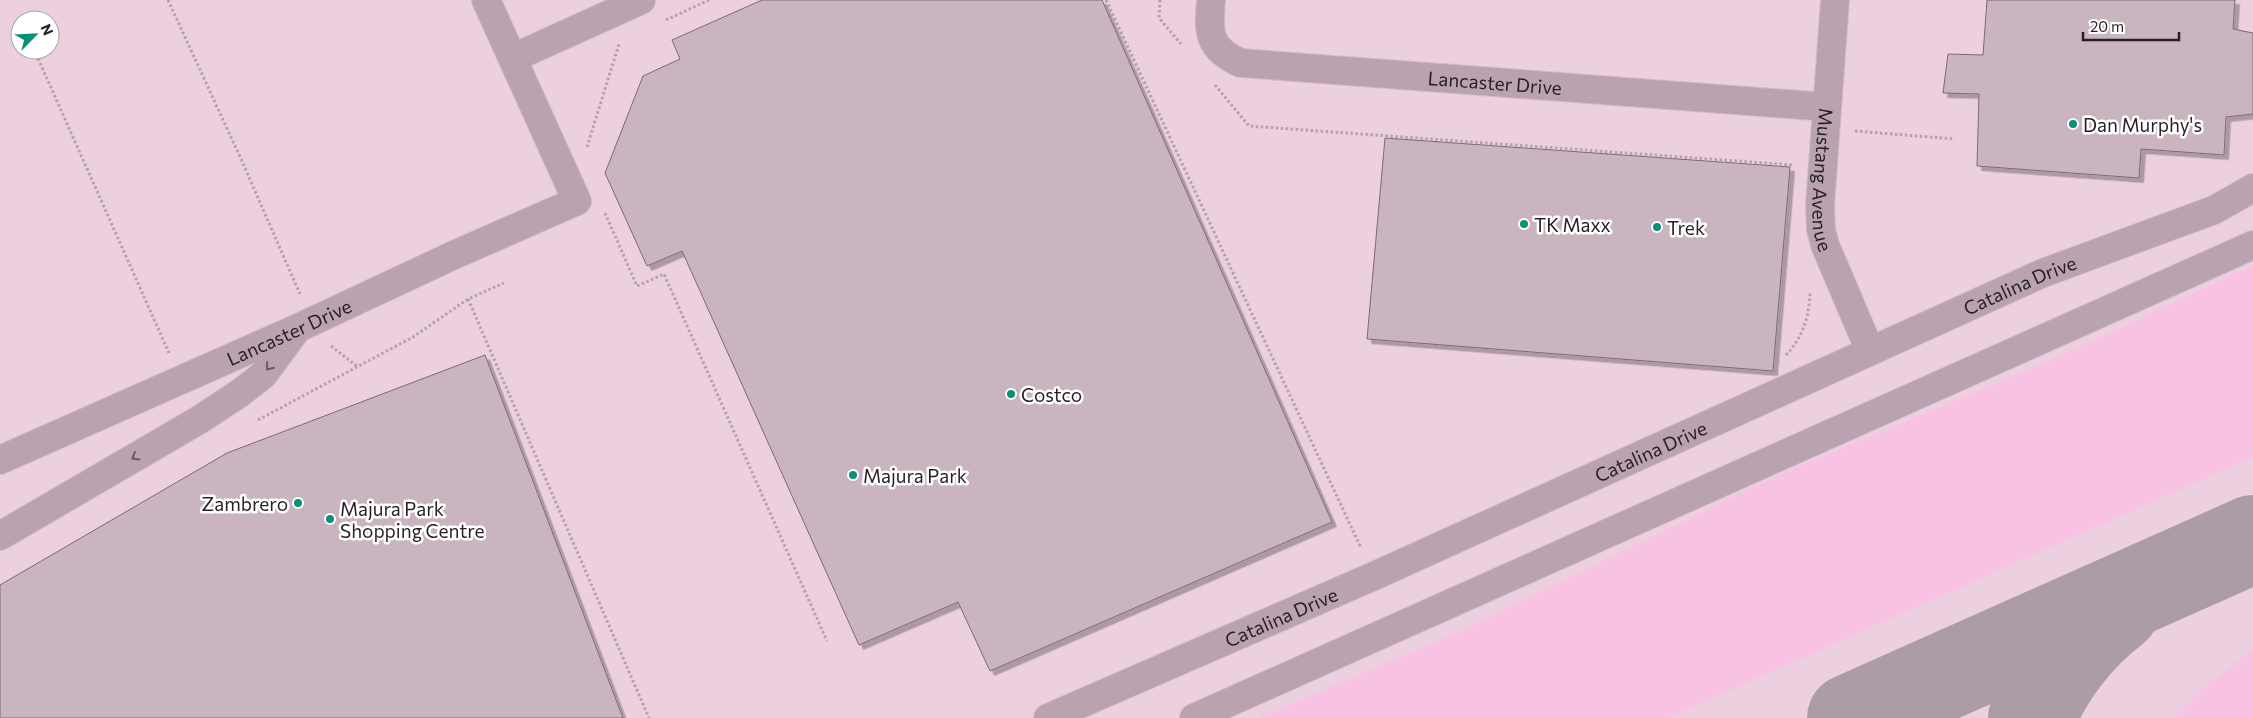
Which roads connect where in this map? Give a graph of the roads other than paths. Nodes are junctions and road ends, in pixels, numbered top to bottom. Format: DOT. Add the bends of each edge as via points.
graph roads {
  1 [pos="486,0"];
  2 [pos="641,0"];
  3 [pos="1211,0"];
  4 [pos="1835,0"];
  5 [pos="513,58"];
  6 [pos="1827,107"];
  7 [pos="2253,188"];
  8 [pos="2253,193"];
  9 [pos="2227,204"];
  10 [pos="2253,245"];
  11 [pos="305,325"];
  12 [pos="1870,350"];
  13 [pos="0,460"];
  14 [pos="0,536"];
  15 [pos="1048,718"];
  16 [pos="1194,718"];
  1 -- 5 [label="street"];
  2 -- 5 [label="street"];
  3 -- 6 [label="street, Lancaster Drive" via="1209,30 1214,43 1226,56 1246,64"];
  4 -- 6 [label="street, Mustang Avenue"];
  5 -- 11 [label="street, Lancaster Drive" via="589,204 445,259"];
  6 -- 12 [label="street, Mustang Avenue" via="1821,230 1828,254"];
  7 -- 9 [label="street, Catalina Drive"];
  8 -- 9 [label="street"];
  9 -- 12 [label="street, Catalina Drive" via="2043,273"];
  10 -- 16 [label="street"];
  11 -- 13 [label="street, Lancaster Drive"];
  11 -- 14 [label="street, one-way" via="263,374 240,393"];
  12 -- 15 [label="street, Catalina Drive" via="1374,576"];
}
